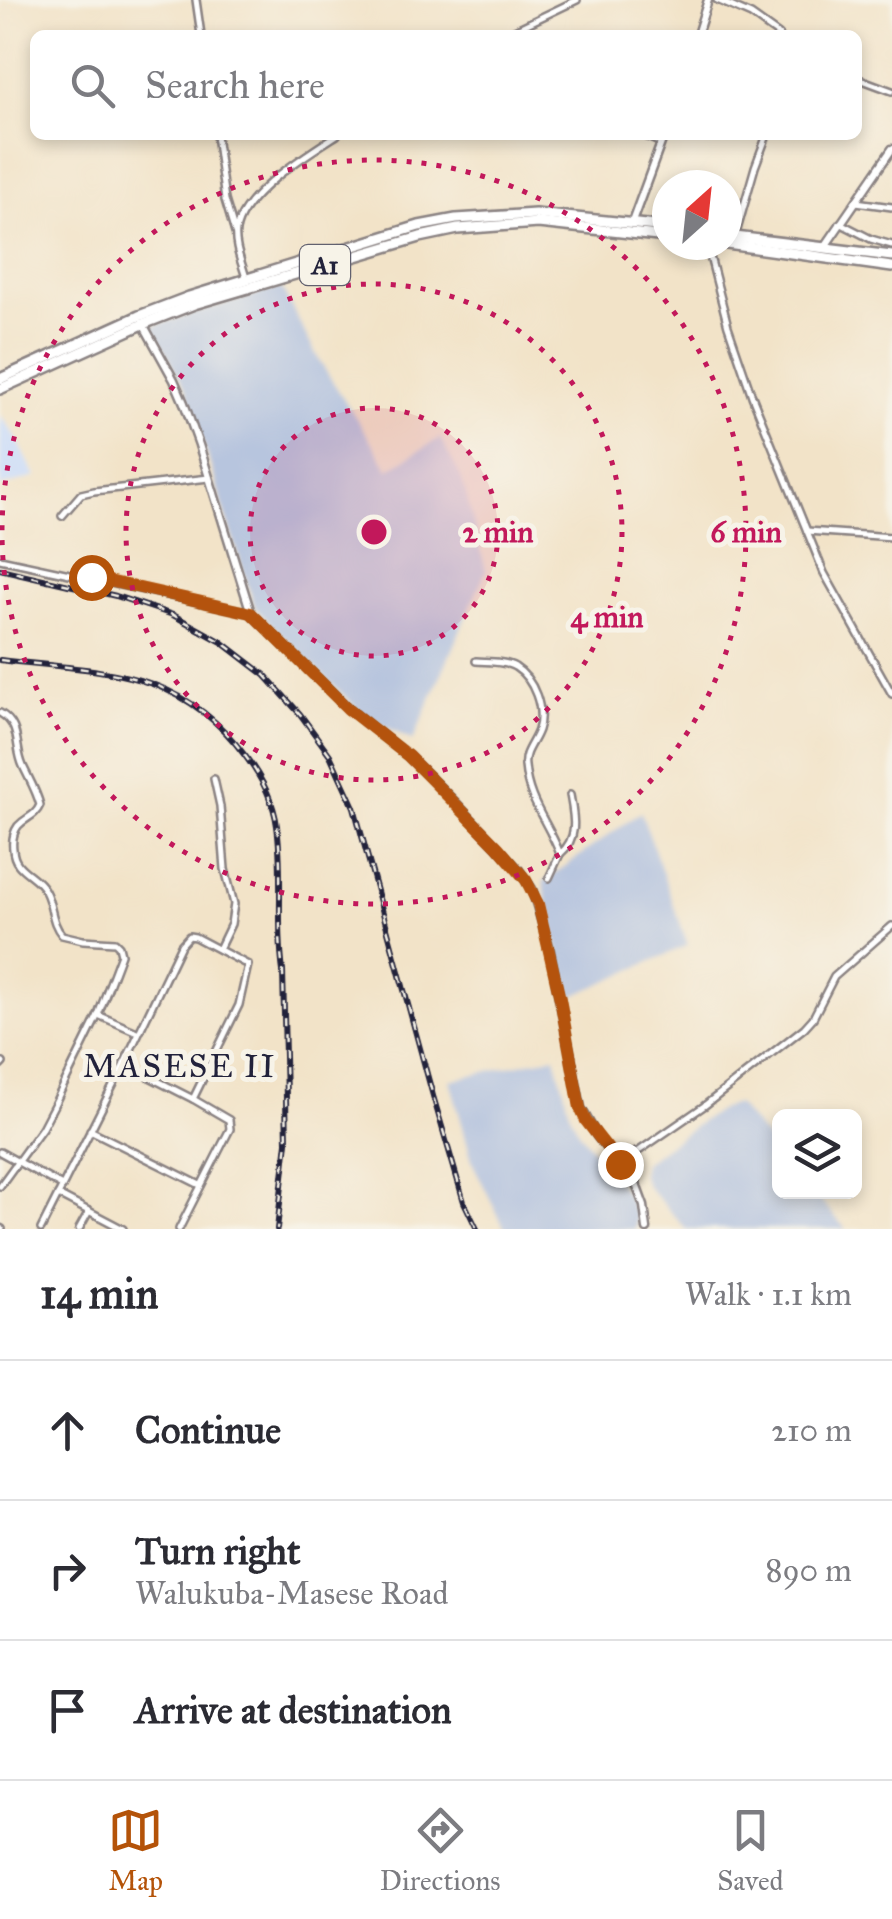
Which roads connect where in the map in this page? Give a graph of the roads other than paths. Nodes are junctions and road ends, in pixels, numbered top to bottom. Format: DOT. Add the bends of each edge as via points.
graph roads {
  1 [pos="196,0"];
  2 [pos="577,0"];
  3 [pos="708,0"];
  4 [pos="717,0"];
  5 [pos="200,30"];
  6 [pos="514,30"];
  7 [pos="699,30"];
  8 [pos="771,30"];
  9 [pos="862,80"];
  10 [pos="892,91"];
  11 [pos="217,140"];
  12 [pos="330,140"];
  13 [pos="663,140"];
  14 [pos="766,140"];
  15 [pos="892,149"];
  16 [pos="855,202"];
  17 [pos="742,204"];
  18 [pos="892,208"];
  19 [pos="632,222"];
  20 [pos="840,223"];
  21 [pos="652,225"];
  22 [pos="652,235"];
  23 [pos="236,236"];
  24 [pos="742,240"];
  25 [pos="742,241"];
  26 [pos="892,245"];
  27 [pos="824,248"];
  28 [pos="892,256"];
  29 [pos="711,260"];
  30 [pos="892,266"];
  31 [pos="246,278"];
  32 [pos="144,324"];
  33 [pos="1,376"];
  34 [pos="0,390"];
  35 [pos="210,478"];
  36 [pos="62,516"];
  37 [pos="807,531"];
  38 [pos="892,538"];
  39 [pos="0,559"];
  40 [pos="251,613"];
  41 [pos="476,660"];
  42 [pos="892,694"];
  43 [pos="0,713"];
  44 [pos="214,779"];
  45 [pos="570,795"];
  46 [pos="560,854"];
  47 [pos="549,878"];
  48 [pos="892,926"];
  49 [pos="220,949"];
  50 [pos="98,1015"];
  51 [pos="138,1032"];
  52 [pos="124,1064"];
  53 [pos="194,1099"];
  54 [pos="90,1130"];
  55 [pos="0,1152"];
  56 [pos="636,1152"];
  57 [pos="18,1162"];
  58 [pos="620,1164"];
  59 [pos="200,1185"];
  60 [pos="0,1186"];
  61 [pos="62,1186"];
  62 [pos="637,1187"];
  63 [pos="58,1195"];
  64 [pos="88,1211"];
  65 [pos="40,1229"];
  66 [pos="79,1229"];
  67 [pos="124,1229"];
  68 [pos="179,1229"];
  69 [pos="647,1229"];
  1 -- 5 [label="street"];
  2 -- 6 [label="street"];
  3 -- 7 [label="street"];
  4 -- 8 [label="street"];
  9 -- 10 [label="street"];
  11 -- 23 [label="street"];
  12 -- 23 [label="street" via="251,200"];
  13 -- 19 [label="street"];
  14 -- 17 [label="street"];
  15 -- 16 [label="street"];
  16 -- 18 [label="street"];
  16 -- 20 [label="street"];
  19 -- 21 [label="highway, A1"];
  19 -- 31 [label="highway, A1" via="534,214 456,219"];
  20 -- 26 [label="street"];
  20 -- 27 [label="street"];
  22 -- 32 [label="highway, A1" via="538,223 458,228 249,286"];
  23 -- 31 [label="street"];
  24 -- 27 [label="highway"];
  25 -- 30 [label="highway"];
  27 -- 28 [label="highway"];
  29 -- 37 [label="street" via="752,396"];
  31 -- 33 [label="highway, A1"];
  32 -- 34 [label="highway, A1"];
  32 -- 35 [label="street" via="179,392"];
  35 -- 36 [label="street" via="80,494"];
  35 -- 40 [label="street"];
  37 -- 38 [label="street"];
  37 -- 42 [label="street" via="830,586"];
  39 -- 40 [label="street"];
  40 -- 58 [label="street" via="348,709 408,756 526,880 549,946 580,1108"];
  41 -- 46 [label="street" via="510,664 532,685 541,718 524,756 525,770 530,796"];
  43 -- 50 [label="street" via="14,726 40,805 14,834 16,863 46,892 62,935 119,946"];
  44 -- 49 [label="street" via="234,904"];
  45 -- 46 [label="street" via="574,833"];
  46 -- 47 [label="street"];
  48 -- 56 [label="street" via="834,977 804,1028"];
  49 -- 51 [label="street" via="195,937 184,940"];
  49 -- 53 [label="street" via="248,966 239,1005"];
  50 -- 51 [label="street"];
  50 -- 57 [label="street"];
  51 -- 52 [label="street"];
  52 -- 53 [label="street"];
  52 -- 54 [label="street"];
  53 -- 59 [label="street" via="230,1124"];
  54 -- 59 [label="street"];
  54 -- 61 [label="street"];
  55 -- 57 [label="street"];
  56 -- 58 [label="street"];
  56 -- 62 [label="street"];
  57 -- 60 [label="street"];
  57 -- 61 [label="street"];
  58 -- 62 [label="street"];
  59 -- 68 [label="street"];
  61 -- 63 [label="street"];
  62 -- 69 [label="street"];
  63 -- 64 [label="street"];
  63 -- 65 [label="street"];
  64 -- 66 [label="street"];
  64 -- 67 [label="street"];
}
